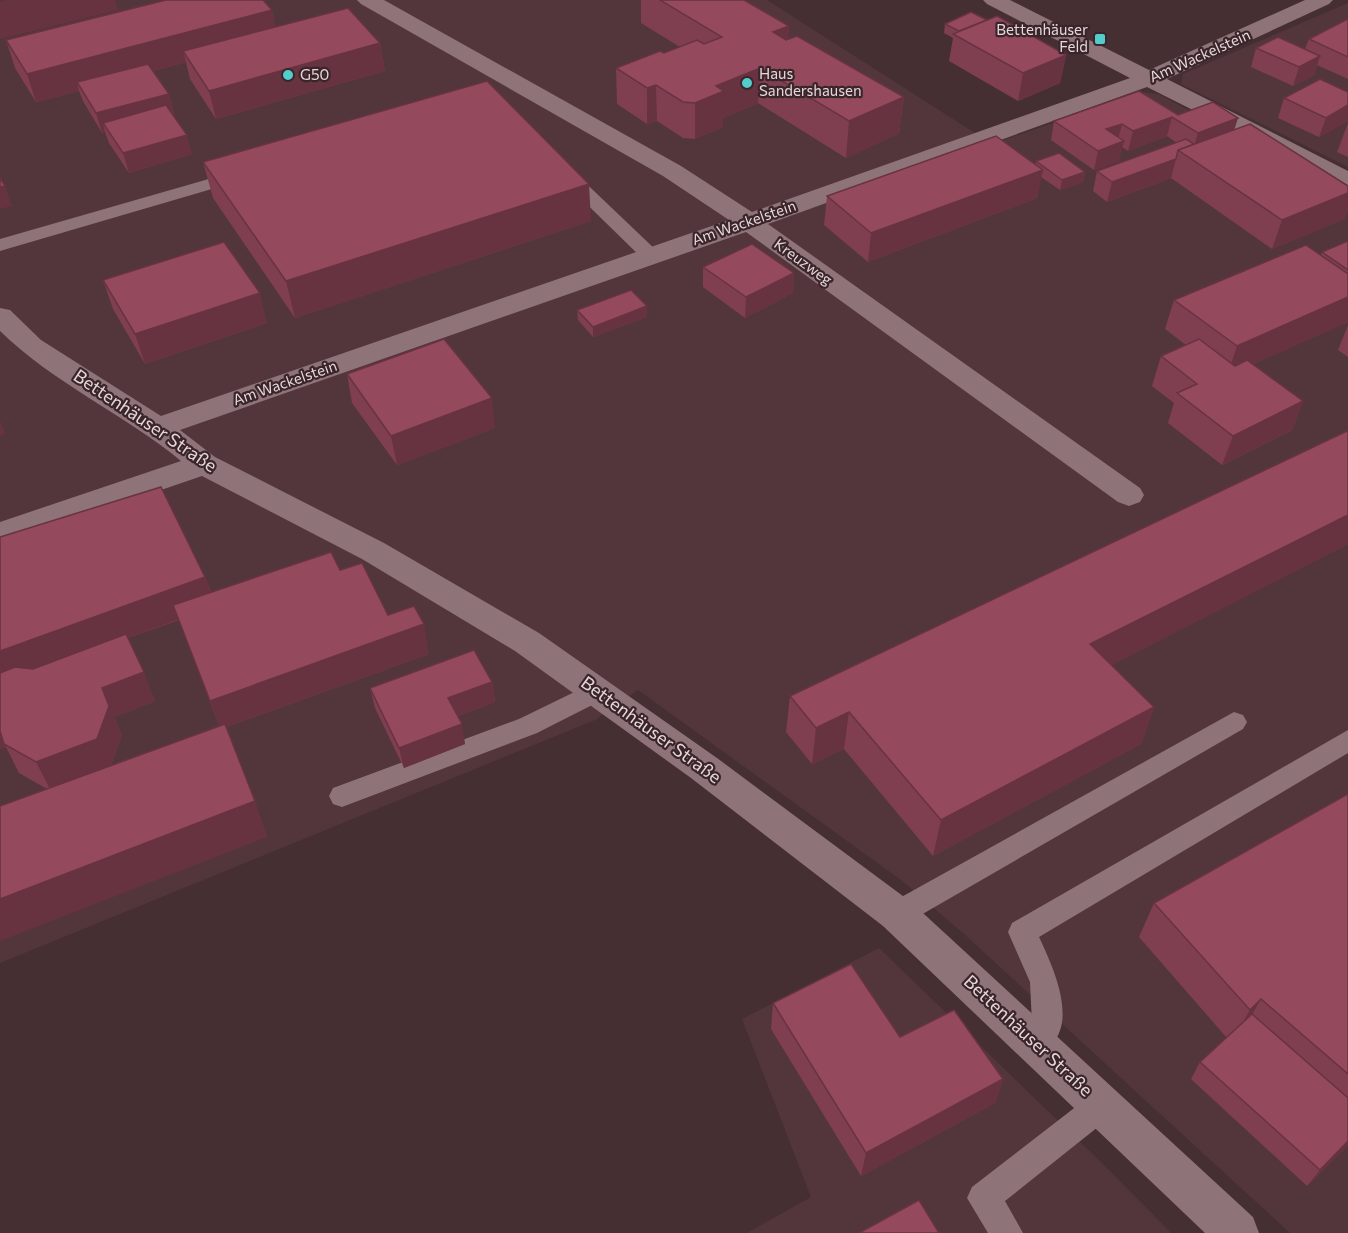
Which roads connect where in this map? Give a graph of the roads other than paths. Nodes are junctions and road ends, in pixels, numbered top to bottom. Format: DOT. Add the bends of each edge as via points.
graph roads {
  1 [pos="368,0"];
  2 [pos="994,0"];
  3 [pos="1322,0"];
  4 [pos="1149,79"];
  5 [pos="553,161"];
  6 [pos="253,171"];
  7 [pos="1348,181"];
  8 [pos="749,222"];
  9 [pos="0,244"];
  10 [pos="651,256"];
  11 [pos="0,316"];
  12 [pos="158,427"];
  13 [pos="204,464"];
  14 [pos="1129,495"];
  15 [pos="0,534"];
  16 [pos="597,691"];
  17 [pos="1234,722"];
  18 [pos="1348,740"];
  19 [pos="342,796"];
  20 [pos="897,914"];
  21 [pos="1035,1041"];
  22 [pos="1102,1105"];
  23 [pos="1007,1233"];
  24 [pos="1237,1233"];
  1 -- 8 [label="street, Kreuzweg" via="672,171"];
  2 -- 4 [label="street"];
  3 -- 4 [label="street, Am Wackelstein"];
  4 -- 7 [label="street"];
  4 -- 8 [label="street, Am Wackelstein"];
  5 -- 10 [label="lane"];
  6 -- 9 [label="lane"];
  8 -- 10 [label="street, Am Wackelstein"];
  8 -- 14 [label="street, Kreuzweg"];
  10 -- 12 [label="street, Am Wackelstein"];
  11 -- 12 [label="street, Bettenhäuser Straße" via="31,346"];
  12 -- 13 [label="street, Bettenhäuser Straße"];
  13 -- 15 [label="street"];
  13 -- 16 [label="street, Bettenhäuser Straße" via="374,551 528,642"];
  16 -- 19 [label="lane" via="528,726"];
  16 -- 20 [label="street, Bettenhäuser Straße"];
  17 -- 20 [label="lane"];
  18 -- 21 [label="lane" via="1022,932 1045,982 1047,1029"];
  20 -- 21 [label="street, Bettenhäuser Straße"];
  21 -- 22 [label="street, Bettenhäuser Straße"];
  22 -- 23 [label="lane" via="983,1198"];
  22 -- 24 [label="street, Bettenhäuser Straße"];
}
